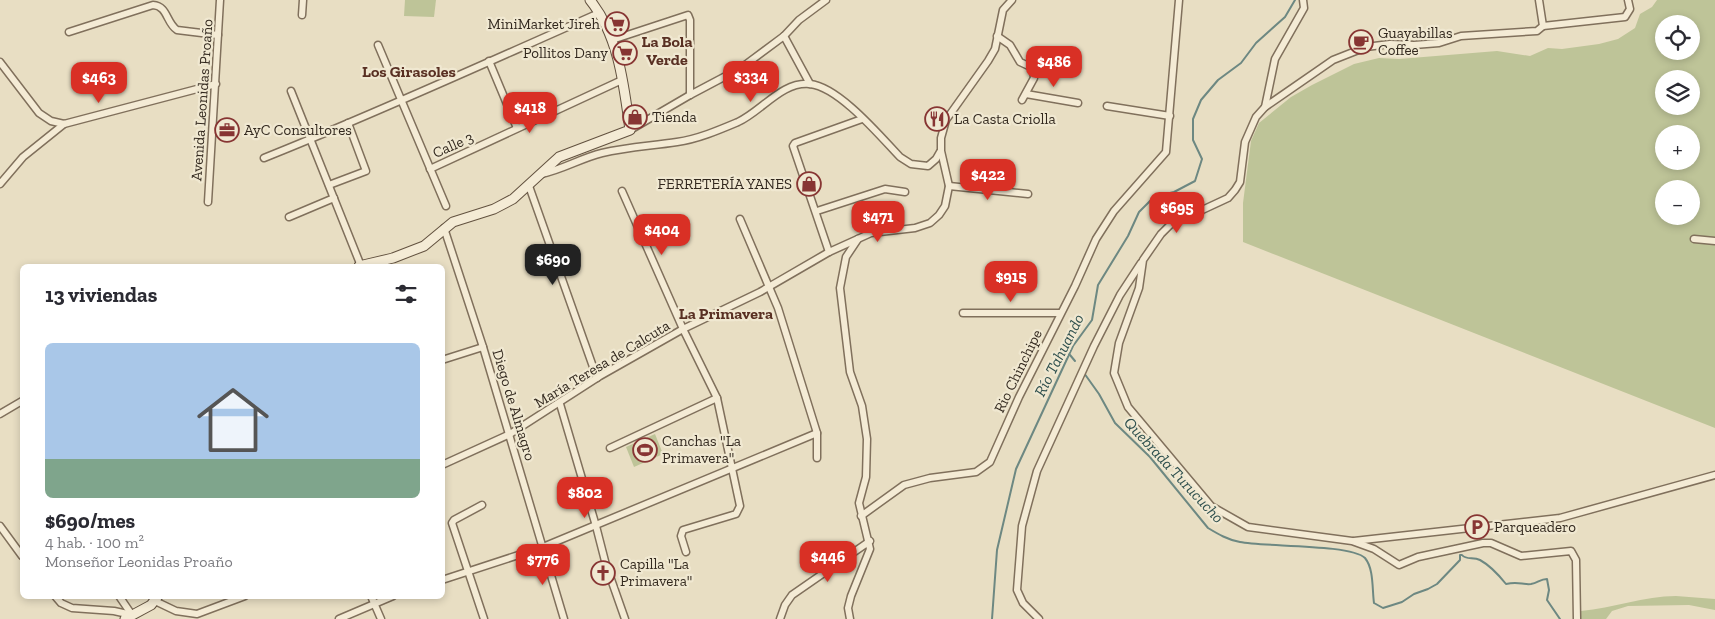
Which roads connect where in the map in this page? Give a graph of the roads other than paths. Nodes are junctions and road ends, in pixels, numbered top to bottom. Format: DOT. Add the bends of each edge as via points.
graph roads {
  1 [pos="220,0"];
  2 [pos="303,0"];
  3 [pos="590,0"];
  4 [pos="826,0"];
  5 [pos="1012,0"];
  6 [pos="1179,0"];
  7 [pos="1303,0"];
  8 [pos="1539,0"];
  9 [pos="1628,0"];
  10 [pos="599,14"];
  11 [pos="302,15"];
  12 [pos="1543,26"];
  13 [pos="69,32"];
  14 [pos="218,35"];
  15 [pos="784,36"];
  16 [pos="996,36"];
  17 [pos="612,40"];
  18 [pos="378,45"];
  19 [pos="489,61"];
  20 [pos="0,62"];
  21 [pos="622,80"];
  22 [pos="216,84"];
  23 [pos="810,84"];
  24 [pos="291,91"];
  25 [pos="1026,94"];
  26 [pos="690,95"];
  27 [pos="1022,100"];
  28 [pos="402,102"];
  29 [pos="1078,103"];
  30 [pos="1107,106"];
  31 [pos="1265,107"];
  32 [pos="1170,116"];
  33 [pos="862,119"];
  34 [pos="348,123"];
  35 [pos="64,124"];
  36 [pos="518,128"];
  37 [pos="630,130"];
  38 [pos="312,139"];
  39 [pos="941,151"];
  40 [pos="264,158"];
  41 [pos="430,169"];
  42 [pos="540,175"];
  43 [pos="0,184"];
  44 [pos="329,185"];
  45 [pos="529,186"];
  46 [pos="949,186"];
  47 [pos="622,190"];
  48 [pos="905,192"];
  49 [pos="1028,194"];
  50 [pos="334,198"];
  51 [pos="208,202"];
  52 [pos="446,206"];
  53 [pos="817,211"];
  54 [pos="289,217"];
  55 [pos="740,219"];
  56 [pos="444,228"];
  57 [pos="859,238"];
  58 [pos="1694,239"];
  59 [pos="1715,242"];
  60 [pos="830,252"];
  61 [pos="1143,260"];
  62 [pos="394,262"];
  63 [pos="359,264"];
  64 [pos="377,264"];
  65 [pos="770,285"];
  66 [pos="963,313"];
  67 [pos="1060,313"];
  68 [pos="682,329"];
  69 [pos="483,347"];
  70 [pos="445,359"];
  71 [pos="597,378"];
  72 [pos="717,398"];
  73 [pos="20,402"];
  74 [pos="560,404"];
  75 [pos="0,414"];
  76 [pos="817,433"];
  77 [pos="510,434"];
  78 [pos="610,448"];
  79 [pos="817,458"];
  80 [pos="445,464"];
  81 [pos="731,468"];
  82 [pos="1715,475"];
  83 [pos="482,505"];
  84 [pos="862,516"];
  85 [pos="0,526"];
  86 [pos="596,526"];
  87 [pos="870,541"];
  88 [pos="1352,541"];
  89 [pos="543,548"];
  90 [pos="686,552"];
  91 [pos="20,553"];
  92 [pos="468,572"];
  93 [pos="445,579"];
  94 [pos="58,599"];
  95 [pos="122,599"];
  96 [pos="124,599"];
  97 [pos="157,599"];
  98 [pos="238,599"];
  99 [pos="372,599"];
  100 [pos="124,604"];
  101 [pos="128,617"];
  102 [pos="197,617"];
  103 [pos="339,619"];
  104 [pos="381,619"];
  105 [pos="484,619"];
  106 [pos="564,619"];
  107 [pos="625,619"];
  108 [pos="780,619"];
  109 [pos="850,619"];
  110 [pos="1039,619"];
  111 [pos="1577,619"];
  1 -- 14 [label="street, Avenida Leonidas Proaño"];
  2 -- 11 [label="street"];
  3 -- 10 [label="main road"];
  4 -- 15 [label="street"];
  5 -- 16 [label="street, María Teresa de Calcuta" via="1003,10"];
  6 -- 32 [label="street, Rio Chinchipe"];
  7 -- 31 [label="street" via="1304,8 1274,59"];
  8 -- 12 [label="street"];
  9 -- 12 [label="street" via="1628,14 1621,18"];
  10 -- 17 [label="main road"];
  10 -- 19 [label="street"];
  12 -- 31 [label="street" via="1537,31 1461,36 1439,43 1366,47 1333,60"];
  13 -- 14 [label="street" via="160,6 177,30"];
  14 -- 22 [label="street, Avenida Leonidas Proaño"];
  15 -- 23 [label="street"];
  15 -- 26 [label="street" via="741,68"];
  16 -- 25 [label="street" via="1010,45 1020,62 1033,68 1034,78"];
  16 -- 39 [label="street, María Teresa de Calcuta" via="995,48 988,61 946,120"];
  17 -- 21 [label="main road"];
  17 -- 26 [label="street" via="688,15"];
  18 -- 28 [label="street"];
  19 -- 28 [label="street"];
  19 -- 36 [label="street"];
  20 -- 35 [label="street" via="39,113"];
  21 -- 36 [label="street, Calle 3"];
  21 -- 37 [label="main road"];
  22 -- 35 [label="street"];
  22 -- 51 [label="street, Avenida Leonidas Proaño"];
  23 -- 33 [label="street" via="829,92"];
  23 -- 42 [label="street" via="786,88 754,114 702,136 678,142 636,145"];
  24 -- 38 [label="street"];
  25 -- 27 [label="street"];
  25 -- 29 [label="street"];
  26 -- 37 [label="street"];
  28 -- 34 [label="street"];
  28 -- 41 [label="street"];
  30 -- 32 [label="street"];
  31 -- 61 [label="street" via="1256,117 1245,142 1240,182 1235,190 1228,198 1170,225"];
  32 -- 67 [label="street, Rio Chinchipe" via="1166,152 1114,210"];
  33 -- 39 [label="street" via="911,164 932,164"];
  33 -- 53 [label="street" via="793,146"];
  34 -- 38 [label="street"];
  34 -- 44 [label="street" via="366,171"];
  35 -- 43 [label="street" via="23,157"];
  36 -- 41 [label="street, Calle 3"];
  37 -- 42 [label="main road" via="559,157"];
  38 -- 40 [label="street"];
  38 -- 44 [label="street"];
  39 -- 46 [label="street, María Teresa de Calcuta"];
  41 -- 52 [label="street"];
  42 -- 45 [label="main road"];
  44 -- 50 [label="street"];
  45 -- 56 [label="main road" via="504,205"];
  45 -- 71 [label="street"];
  46 -- 49 [label="street"];
  46 -- 57 [label="street, María Teresa de Calcuta" via="945,206 930,223"];
  47 -- 68 [label="street"];
  48 -- 53 [label="street" via="885,189"];
  50 -- 54 [label="street"];
  50 -- 63 [label="street"];
  53 -- 60 [label="street"];
  55 -- 65 [label="street"];
  56 -- 62 [label="main road" via="424,246"];
  56 -- 69 [label="street, Diego de Almagro"];
  57 -- 60 [label="street, María Teresa de Calcuta"];
  57 -- 84 [label="street" via="846,256 840,288 850,372 862,406 867,439 866,477 859,504"];
  58 -- 59 [label="street"];
  60 -- 65 [label="street, María Teresa de Calcuta"];
  61 -- 88 [label="street" via="1139,288 1119,343 1114,373 1128,407 1211,506 1248,527"];
  61 -- 110 [label="street" via="1120,294 1037,471 1022,526 1017,590 1023,603"];
  62 -- 64 [label="main road"];
  65 -- 68 [label="street, María Teresa de Calcuta"];
  65 -- 76 [label="street"];
  66 -- 67 [label="street"];
  67 -- 84 [label="street, Rio Chinchipe" via="990,462 976,472 913,481 894,491"];
  68 -- 71 [label="street, María Teresa de Calcuta"];
  68 -- 72 [label="street"];
  69 -- 70 [label="street"];
  69 -- 77 [label="street, Diego de Almagro"];
  71 -- 74 [label="street, María Teresa de Calcuta"];
  72 -- 78 [label="street"];
  72 -- 81 [label="street"];
  73 -- 75 [label="street"];
  74 -- 77 [label="street, María Teresa de Calcuta"];
  74 -- 86 [label="street"];
  76 -- 79 [label="street"];
  76 -- 81 [label="street"];
  77 -- 80 [label="street, María Teresa de Calcuta"];
  77 -- 89 [label="street, Diego de Almagro"];
  81 -- 86 [label="street"];
  81 -- 90 [label="street" via="739,511 683,530 680,536"];
  82 -- 88 [label="street" via="1560,518"];
  83 -- 92 [label="street" via="452,523"];
  84 -- 87 [label="street"];
  85 -- 91 [label="street"];
  86 -- 89 [label="street"];
  86 -- 107 [label="street"];
  87 -- 108 [label="street" via="792,595"];
  87 -- 109 [label="street" via="870,549 851,596"];
  88 -- 111 [label="street" via="1374,549 1399,565 1483,543 1491,543 1521,556 1571,552 1576,560"];
  89 -- 92 [label="street"];
  89 -- 106 [label="street, Diego de Almagro"];
  92 -- 93 [label="street"];
  92 -- 105 [label="street"];
  94 -- 101 [label="street" via="72,608 114,611"];
  95 -- 100 [label="street"];
  96 -- 100 [label="street"];
  97 -- 101 [label="main road"];
  97 -- 102 [label="street" via="176,611"];
  98 -- 102 [label="street"];
  99 -- 103 [label="street"];
  99 -- 104 [label="street"];
  100 -- 101 [label="street"];
}
